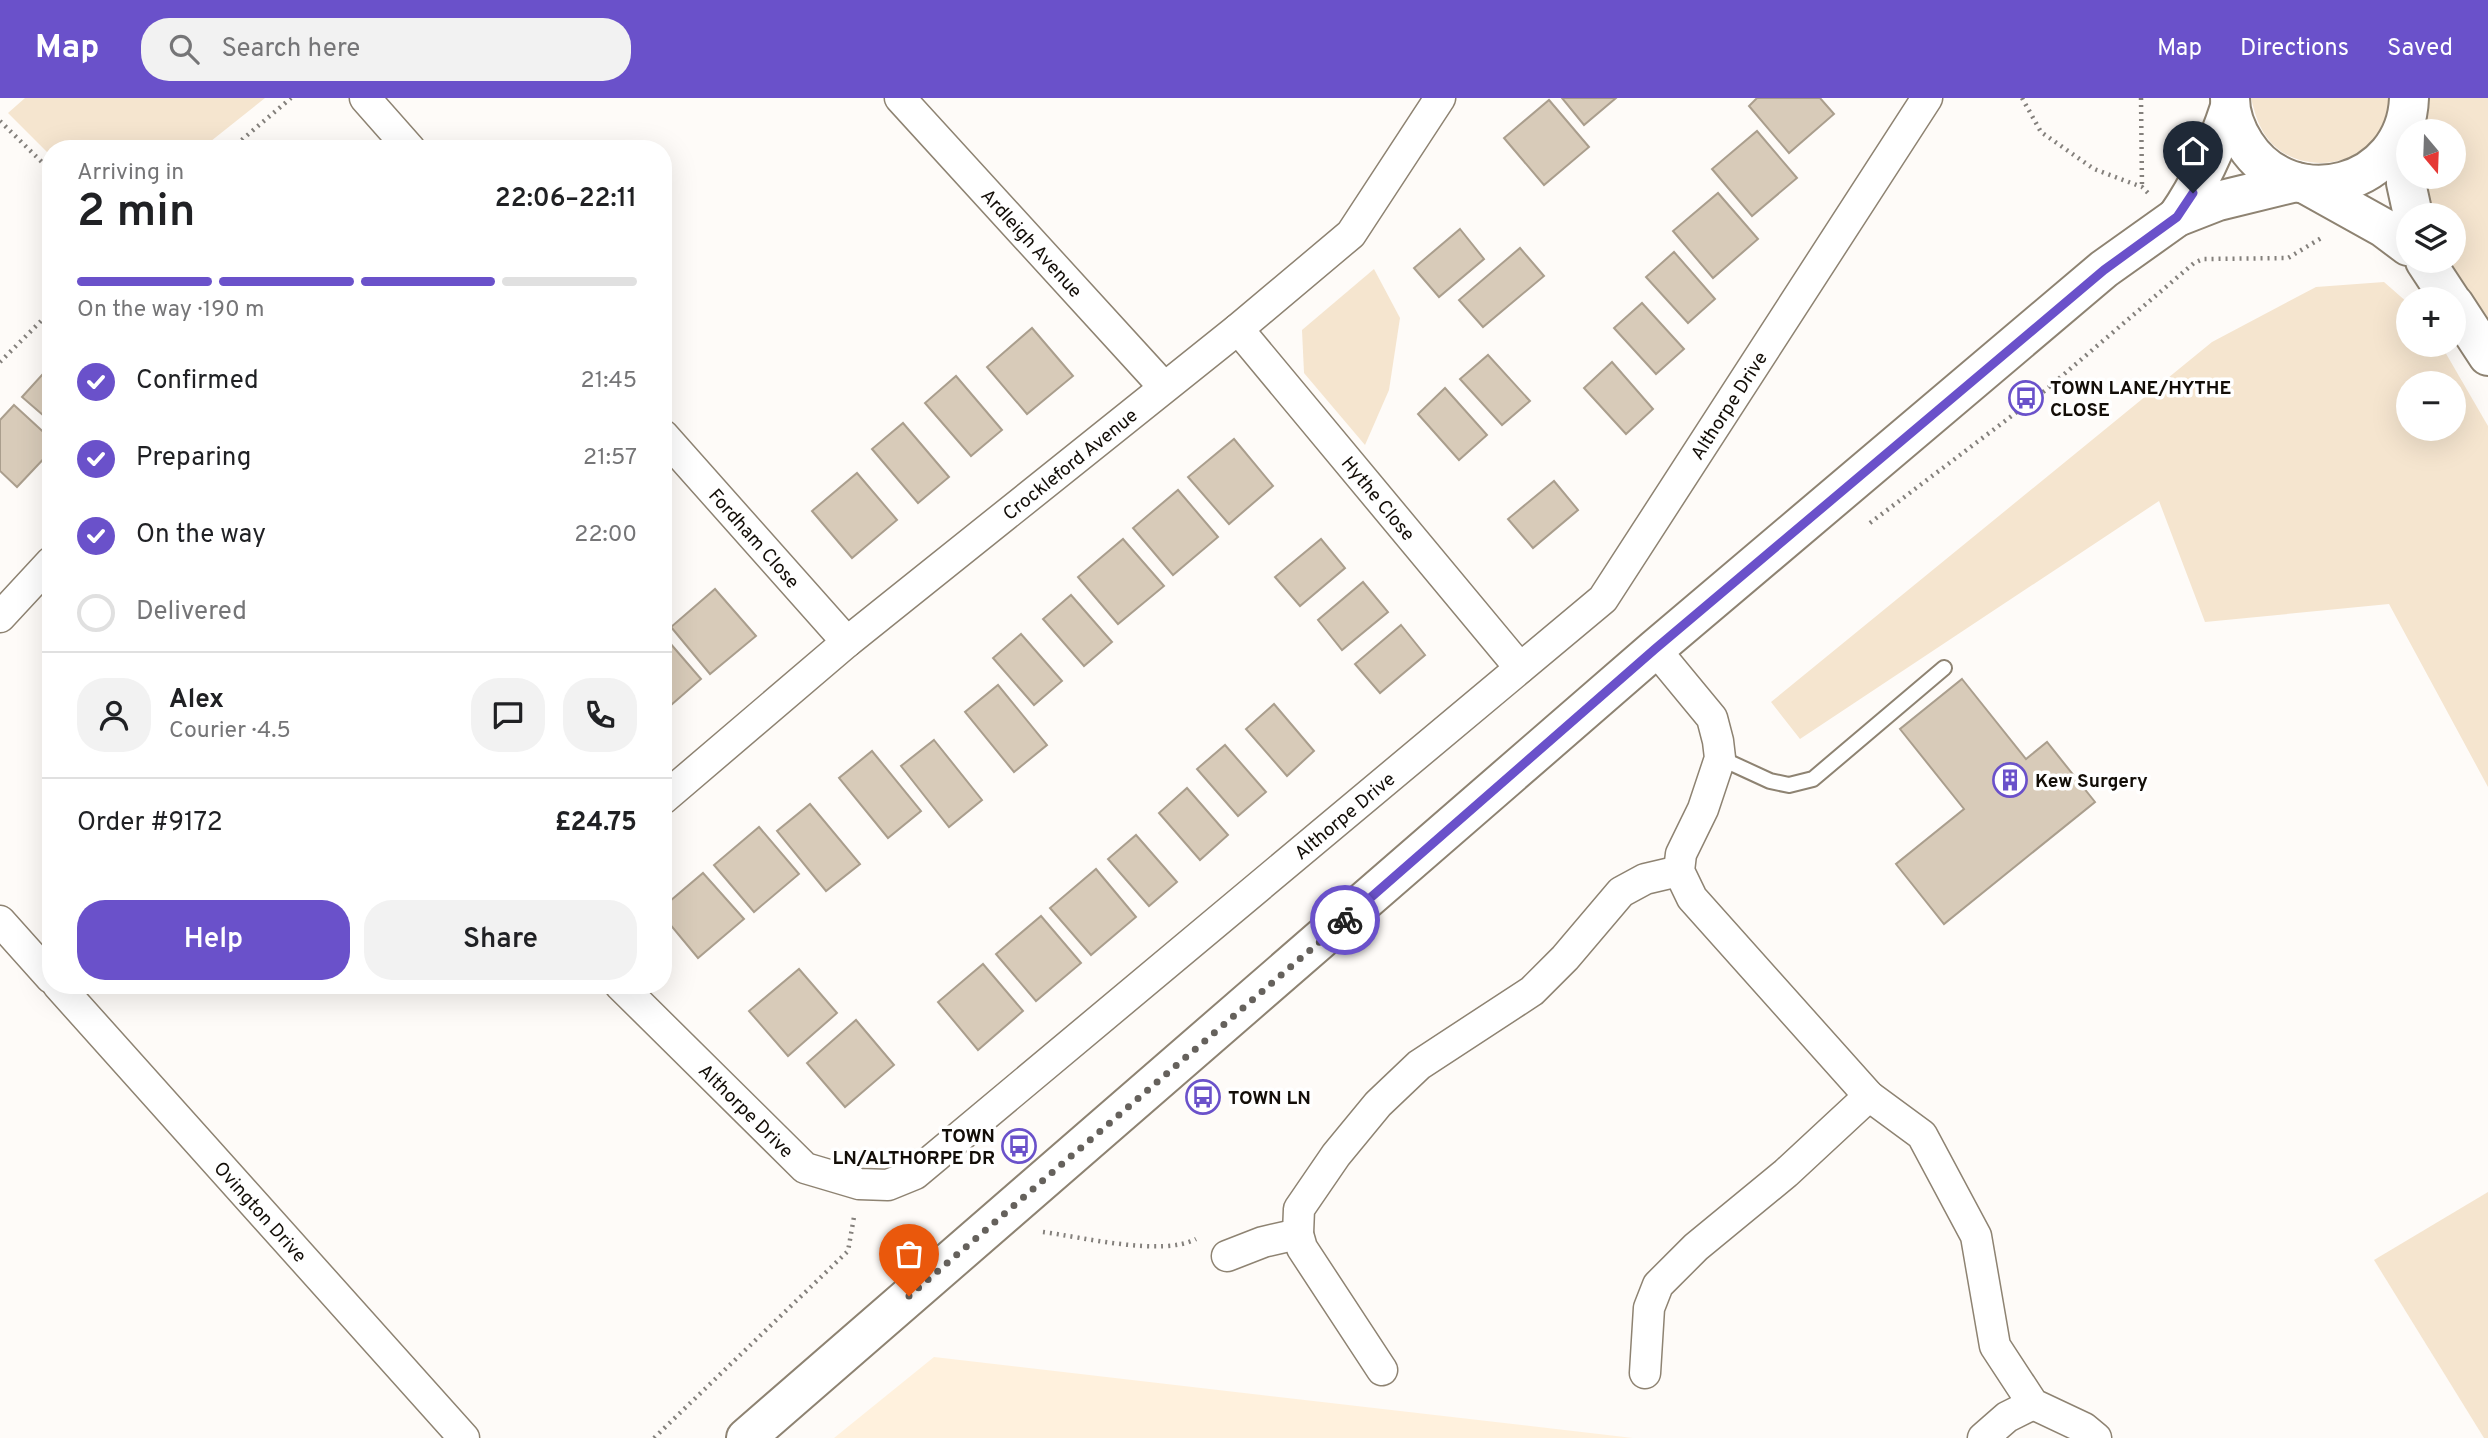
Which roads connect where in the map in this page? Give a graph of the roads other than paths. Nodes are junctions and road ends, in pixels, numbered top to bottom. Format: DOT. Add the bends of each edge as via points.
graph roads {
  1 [pos="365,98"];
  2 [pos="1440,98"];
  3 [pos="1927,98"];
  4 [pos="906,100"];
  5 [pos="2230,103"];
  6 [pos="2408,106"];
  7 [pos="402,140"];
  8 [pos="2301,183"];
  9 [pos="2410,203"];
  10 [pos="2163,206"];
  11 [pos="2396,237"];
  12 [pos="2466,322"];
  13 [pos="1238,329"];
  14 [pos="2488,356"];
  15 [pos="1164,387"];
  16 [pos="672,445"];
  17 [pos="42,572"];
  18 [pos="0,618"];
  19 [pos="847,642"];
  20 [pos="1655,649"];
  21 [pos="1520,668"];
  22 [pos="1944,668"];
  23 [pos="1720,758"];
  24 [pos="672,791"];
  25 [pos="1679,871"];
  26 [pos="0,921"];
  27 [pos="42,968"];
  28 [pos="66,994"];
  29 [pos="629,994"];
  30 [pos="1870,1096"];
  31 [pos="1298,1234"];
  32 [pos="1227,1256"];
  33 [pos="1382,1370"];
  34 [pos="1645,1373"];
  35 [pos="2033,1404"];
  36 [pos="464,1438"];
  37 [pos="746,1438"];
  38 [pos="1983,1438"];
  39 [pos="2096,1438"];
  1 -- 7 [label="street"];
  2 -- 13 [label="street, Crockleford Avenue" via="1351,234"];
  3 -- 21 [label="street, Althorpe Drive" via="1603,599"];
  4 -- 15 [label="street, Ardleigh Avenue"];
  5 -- 8 [label="street" via="2237,133 2252,155 2272,172"];
  5 -- 10 [label="street" via="2206,171"];
  6 -- 8 [label="street" via="2391,150 2372,169 2348,181 2322,186"];
  6 -- 9 [label="street" via="2406,183"];
  8 -- 10 [label="street" via="2218,201"];
  8 -- 11 [label="street"];
  10 -- 20 [label="street" via="2104,270"];
  12 -- 14 [label="street"];
  13 -- 15 [label="street, Crockleford Avenue"];
  13 -- 21 [label="street, Hythe Close"];
  15 -- 19 [label="street, Crockleford Avenue"];
  16 -- 19 [label="street, Fordham Close"];
  17 -- 18 [label="street"];
  19 -- 24 [label="street, Crockleford Avenue"];
  20 -- 23 [label="street" via="1712,718"];
  20 -- 37 [label="street"];
  21 -- 29 [label="street, Althorpe Drive" via="915,1174 888,1185 859,1184 805,1168"];
  22 -- 23 [label="lane" via="1813,779 1789,785 1770,781"];
  23 -- 25 [label="street" via="1681,854"];
  25 -- 30 [label="street" via="1692,898"];
  25 -- 31 [label="street" via="1645,879 1620,892 1532,991 1419,1065 1378,1104 1299,1209"];
  26 -- 27 [label="street"];
  28 -- 36 [label="street, Ovington Drive"];
  30 -- 34 [label="street" via="1658,1285 1649,1308"];
  30 -- 35 [label="street" via="1922,1135 1976,1236 1994,1346"];
  31 -- 32 [label="street"];
  31 -- 33 [label="street" via="1302,1248"];
  35 -- 38 [label="street" via="2007,1417"];
  35 -- 39 [label="street"];
}
